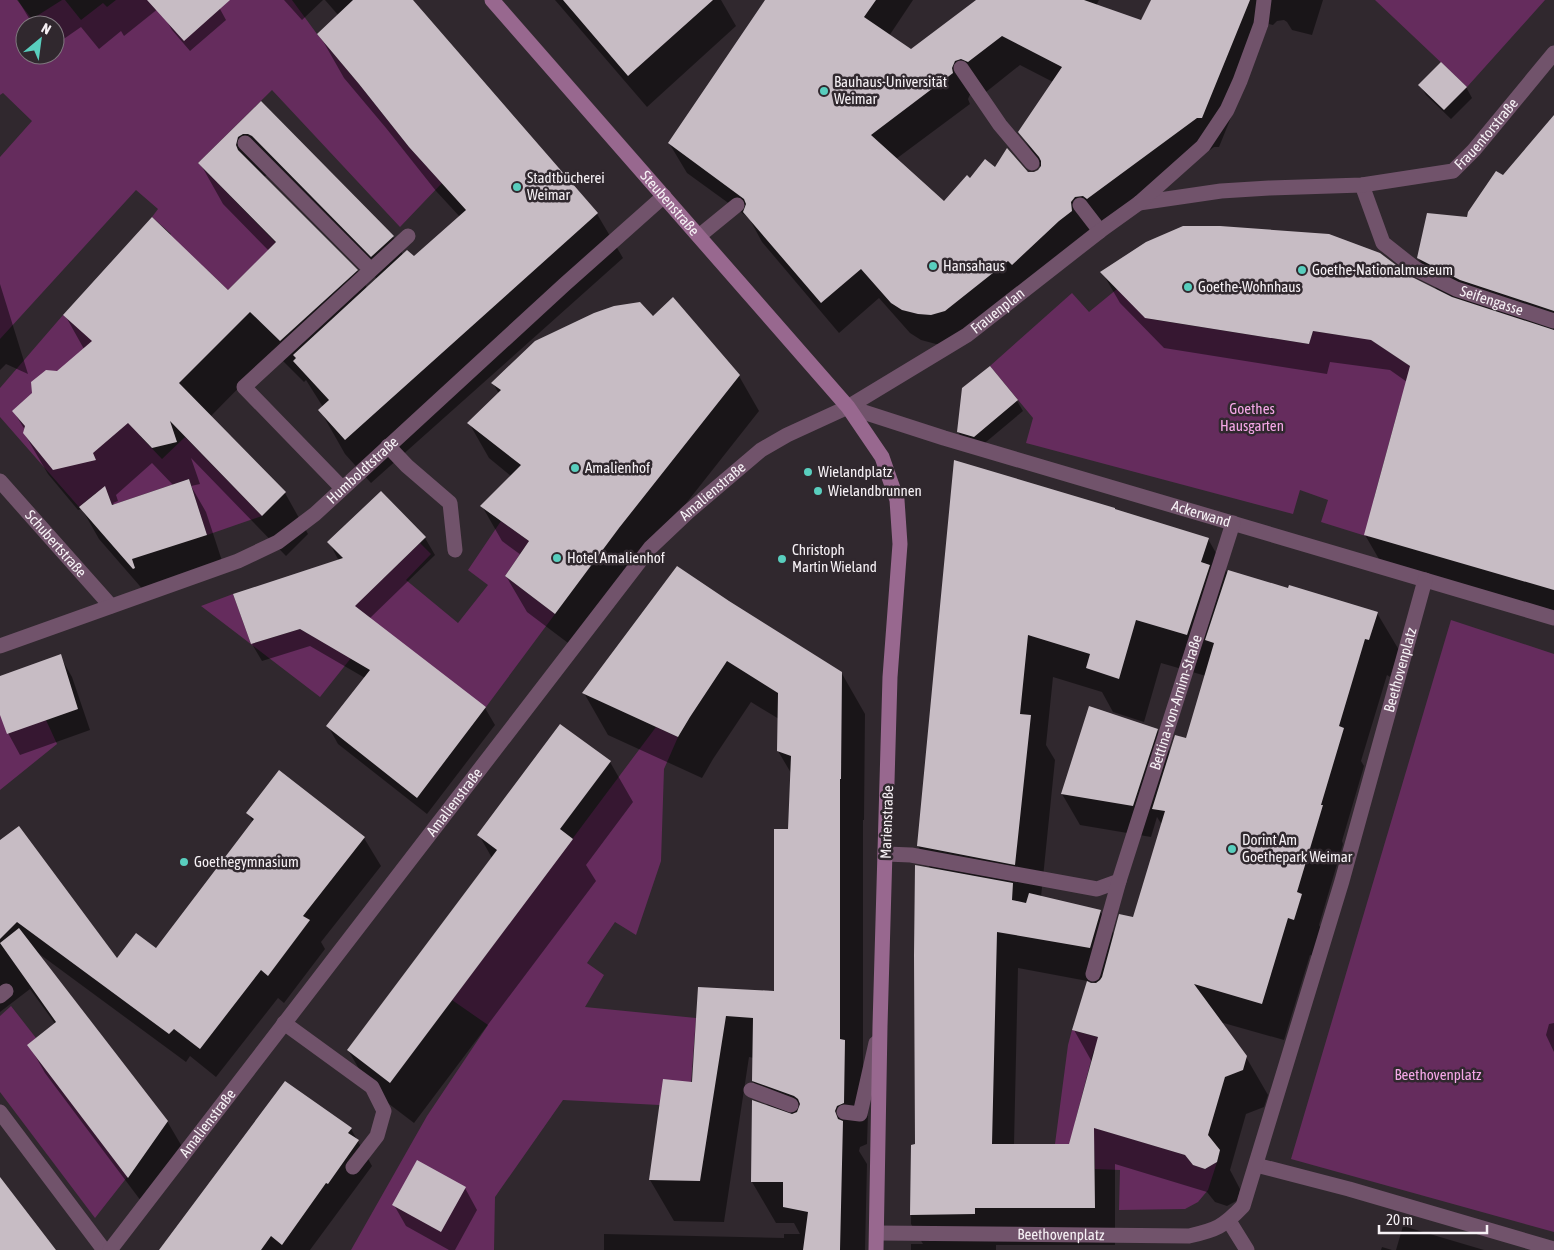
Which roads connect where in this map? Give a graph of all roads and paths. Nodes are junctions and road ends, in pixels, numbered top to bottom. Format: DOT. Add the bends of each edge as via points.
graph roads {
  1 [pos="492,0"];
  2 [pos="1264,0"];
  3 [pos="1554,53"];
  4 [pos="961,68"];
  5 [pos="244,144"];
  6 [pos="1032,163"];
  7 [pos="1398,180"];
  8 [pos="1362,185"];
  9 [pos="664,196"];
  10 [pos="1139,203"];
  11 [pos="737,205"];
  12 [pos="1080,205"];
  13 [pos="1100,231"];
  14 [pos="408,236"];
  15 [pos="698,236"];
  16 [pos="371,270"];
  17 [pos="1554,321"];
  18 [pos="848,407"];
  19 [pos="388,446"];
  20 [pos="0,482"];
  21 [pos="342,488"];
  22 [pos="1233,523"];
  23 [pos="456,550"];
  24 [pos="1425,580"];
  25 [pos="111,606"];
  26 [pos="1554,618"];
  27 [pos="0,646"];
  28 [pos="886,854"];
  29 [pos="1119,881"];
  30 [pos="1093,974"];
  31 [pos="284,1023"];
  32 [pos="880,1026"];
  33 [pos="751,1090"];
  34 [pos="791,1105"];
  35 [pos="0,1112"];
  36 [pos="844,1112"];
  37 [pos="1256,1165"];
  38 [pos="353,1167"];
  39 [pos="1229,1221"];
  40 [pos="877,1233"];
  41 [pos="1554,1249"];
  42 [pos="104,1250"];
  43 [pos="110,1250"];
  44 [pos="876,1250"];
  45 [pos="1247,1250"];
  1 -- 9 [label="street, Steubenstraße"];
  2 -- 10 [label="street, Frauenplan" via="1260,24 1227,110 1203,146"];
  3 -- 7 [label="street, Frauentorstraße" via="1453,171"];
  4 -- 6 [label="street" via="1000,125"];
  5 -- 16 [label="street"];
  7 -- 8 [label="street, Frauenplan"];
  8 -- 10 [label="street, Frauenplan" via="1221,191"];
  8 -- 17 [label="street, Seifengasse" via="1383,243 1416,269 1456,289"];
  9 -- 15 [label="street, Steubenstraße"];
  9 -- 19 [label="street, Humboldtstraße"];
  10 -- 13 [label="street, Frauenplan"];
  11 -- 15 [label="street"];
  12 -- 13 [label="street"];
  13 -- 18 [label="street, Frauenplan" via="967,335"];
  14 -- 16 [label="street"];
  15 -- 18 [label="street, Steubenstraße"];
  16 -- 21 [label="street" via="244,387"];
  18 -- 22 [label="street, Ackerwand"];
  18 -- 28 [label="street, Marienstraße" via="882,457 897,500 900,544 890,677"];
  18 -- 31 [label="street, Amalienstraße" via="761,450 650,548"];
  19 -- 21 [label="street, Humboldtstraße"];
  19 -- 23 [label="street" via="406,466 450,503"];
  20 -- 25 [label="street, Schubertstraße"];
  21 -- 25 [label="street, Humboldtstraße" via="278,542 238,561"];
  22 -- 24 [label="street, Ackerwand"];
  22 -- 29 [label="street, Bettina-von-Arnim-Straße"];
  24 -- 26 [label="street, Ackerwand"];
  24 -- 37 [label="street, Beethovenplatz" via="1342,881"];
  25 -- 27 [label="street, Humboldtstraße"];
  28 -- 29 [label="street" via="911,855 1097,889"];
  28 -- 32 [label="street, Marienstraße"];
  29 -- 30 [label="street, Bettina-von-Arnim-Straße"];
  31 -- 38 [label="street" via="372,1087 384,1111 377,1136"];
  31 -- 43 [label="street, Amalienstraße"];
  32 -- 36 [label="street" via="860,1114"];
  32 -- 40 [label="street, Marienstraße"];
  33 -- 34 [label="street"];
  35 -- 42 [label="street"];
  37 -- 39 [label="street, Beethovenplatz" via="1243,1206"];
  37 -- 41 [label="street"];
  39 -- 40 [label="street, Beethovenplatz" via="1211,1231 1189,1236"];
  39 -- 45 [label="street"];
  40 -- 44 [label="street, Marienstraße"];
}
